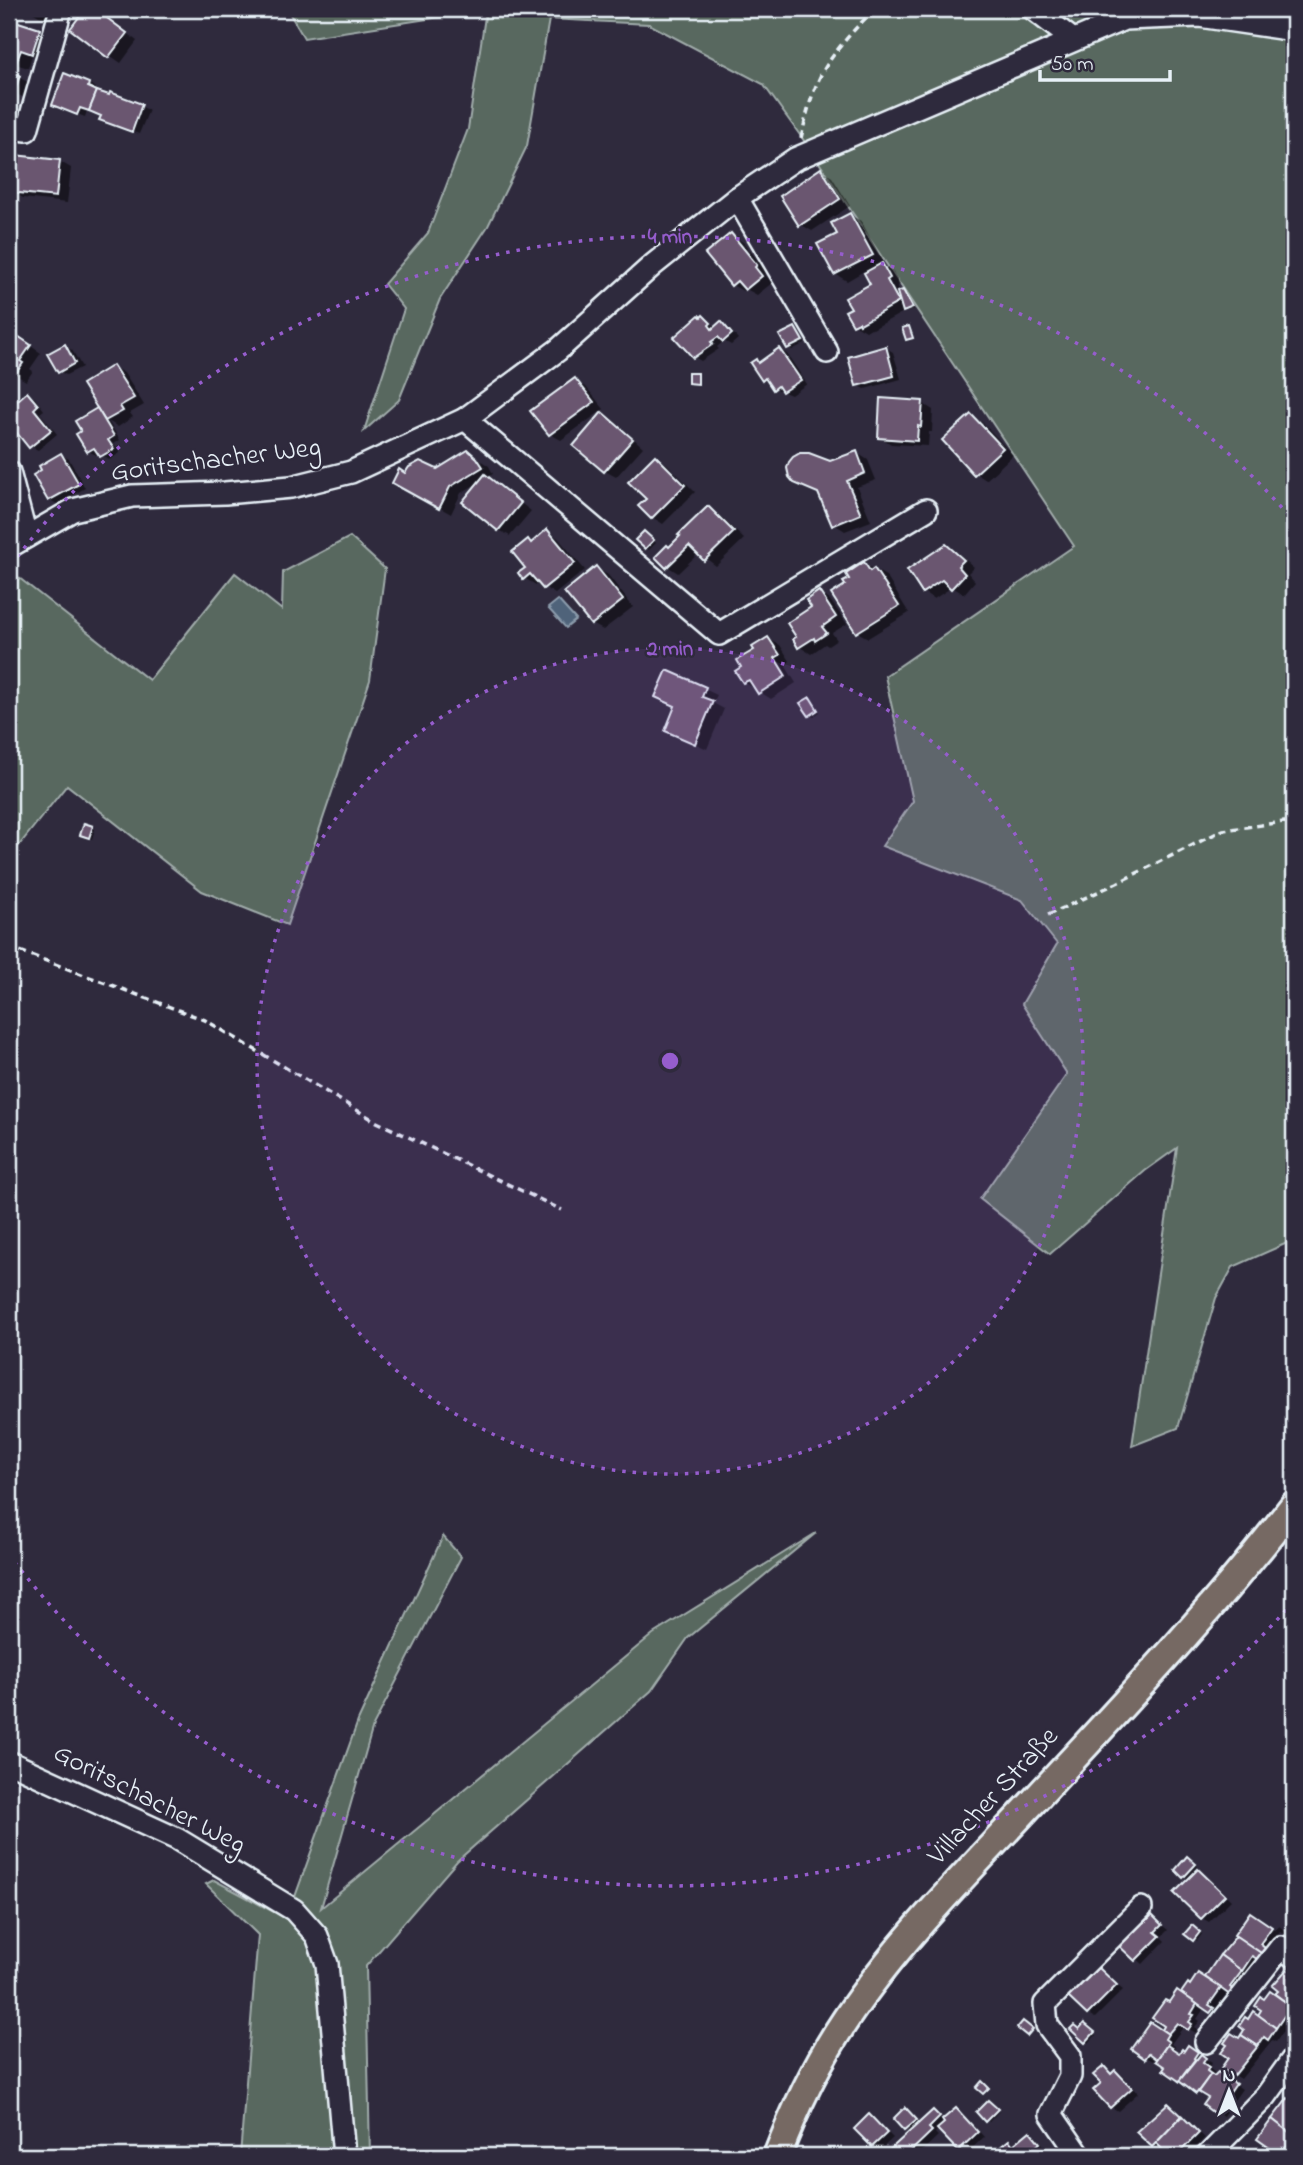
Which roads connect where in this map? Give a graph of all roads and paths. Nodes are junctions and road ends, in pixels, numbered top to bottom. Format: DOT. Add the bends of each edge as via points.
graph roads {
  1 [pos="61,9"];
  2 [pos="875,9"];
  3 [pos="1033,9"];
  4 [pos="1294,30"];
  5 [pos="1073,40"];
  6 [pos="9,128"];
  7 [pos="795,159"];
  8 [pos="737,198"];
  9 [pos="827,352"];
  10 [pos="465,419"];
  11 [pos="9,472"];
  12 [pos="926,510"];
  13 [pos="18,542"];
  14 [pos="1294,822"];
  15 [pos="1048,915"];
  16 [pos="9,947"];
  17 [pos="562,1210"];
  18 [pos="1294,1505"];
  19 [pos="9,1762"];
  20 [pos="1141,1908"];
  21 [pos="1294,1957"];
  22 [pos="1206,2042"];
  23 [pos="1294,2057"];
  24 [pos="344,2156"];
  25 [pos="777,2156"];
  26 [pos="1080,2156"];
  27 [pos="1207,2156"];
  1 -- 6 [label="street" via="27,130"];
  2 -- 7 [label="path" via="854,29 820,77"];
  3 -- 5 [label="street"];
  4 -- 5 [label="street, Goritschacher Weg" via="1199,16 1124,19"];
  5 -- 7 [label="street, Goritschacher Weg"];
  7 -- 8 [label="street, Goritschacher Weg"];
  8 -- 9 [label="street"];
  8 -- 10 [label="street, Goritschacher Weg" via="558,350"];
  10 -- 12 [label="street" via="719,634"];
  10 -- 13 [label="street, Goritschacher Weg" via="351,472 291,487 132,496 73,510"];
  11 -- 13 [label="street"];
  14 -- 15 [label="path" via="1223,830"];
  16 -- 17 [label="path" via="205,1020 377,1122"];
  18 -- 25 [label="main road, Villacher Straße" via="1217,1600 912,1932 845,2021 793,2113"];
  19 -- 24 [label="street, Goritschacher Weg" via="177,1839 294,1910 317,1936 327,1964"];
  20 -- 26 [label="street" via="1045,2004 1046,2025 1070,2056 1070,2076 1052,2114"];
  21 -- 22 [label="street" via="1281,1947"];
  23 -- 27 [label="street" via="1266,2096"];
}
